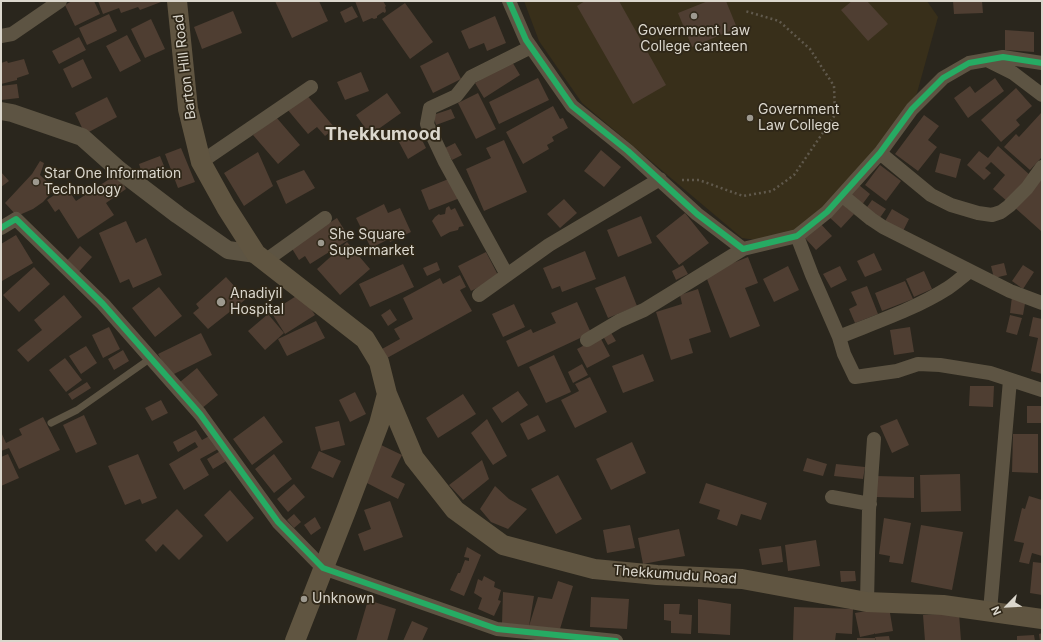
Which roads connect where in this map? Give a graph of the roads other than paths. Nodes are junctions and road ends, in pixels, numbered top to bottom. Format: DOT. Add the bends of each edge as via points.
graph roads {
  1 [pos="60,1"];
  2 [pos="178,1"];
  3 [pos="509,1"];
  4 [pos="1,36"];
  5 [pos="530,47"];
  6 [pos="987,60"];
  7 [pos="1042,63"];
  8 [pos="312,87"];
  9 [pos="1042,95"];
  10 [pos="1,111"];
  11 [pos="880,153"];
  12 [pos="201,162"];
  13 [pos="1042,167"];
  14 [pos="660,180"];
  15 [pos="843,196"];
  16 [pos="325,218"];
  17 [pos="1,228"];
  18 [pos="797,236"];
  19 [pos="743,249"];
  20 [pos="261,258"];
  21 [pos="970,271"];
  22 [pos="507,275"];
  23 [pos="479,296"];
  24 [pos="1042,303"];
  25 [pos="839,336"];
  26 [pos="587,340"];
  27 [pos="151,358"];
  28 [pos="1010,380"];
  29 [pos="1042,390"];
  30 [pos="387,394"];
  31 [pos="51,423"];
  32 [pos="874,439"];
  33 [pos="832,497"];
  34 [pos="870,504"];
  35 [pos="323,568"];
  36 [pos="867,602"];
  37 [pos="990,611"];
  38 [pos="1042,619"];
  39 [pos="295,641"];
  40 [pos="616,641"];
  1 -- 4 [label="street" via="12,34"];
  2 -- 12 [label="main road, Barton Hill Road" via="188,109"];
  3 -- 5 [label="street"];
  5 -- 14 [label="street" via="572,106"];
  5 -- 22 [label="street" via="471,77 456,96 430,108 427,124"];
  6 -- 7 [label="street" via="1003,57"];
  6 -- 9 [label="street" via="1013,73"];
  6 -- 11 [label="street" via="969,63 943,78 912,109"];
  8 -- 12 [label="street"];
  10 -- 20 [label="street" via="82,137 119,170 228,250"];
  11 -- 13 [label="street" via="931,195 951,205 992,215 1009,206 1027,188"];
  11 -- 15 [label="street"];
  12 -- 20 [label="main road, Barton Hill Road" via="226,207"];
  14 -- 19 [label="street" via="697,214"];
  14 -- 22 [label="street" via="549,245"];
  15 -- 18 [label="street"];
  15 -- 21 [label="street" via="883,227"];
  16 -- 20 [label="street"];
  17 -- 27 [label="street" via="16,219 103,304"];
  18 -- 19 [label="street"];
  18 -- 25 [label="street"];
  19 -- 26 [label="street" via="644,310"];
  20 -- 30 [label="main road, Barton Hill Road" via="365,339 379,362"];
  21 -- 24 [label="street" via="1010,291"];
  21 -- 25 [label="street" via="925,301"];
  22 -- 23 [label="street"];
  25 -- 28 [label="street" via="855,377 897,371 918,364 990,373"];
  27 -- 31 [label="lane" via="77,410"];
  27 -- 35 [label="street" via="200,414 278,522"];
  28 -- 29 [label="street"];
  28 -- 37 [label="street"];
  30 -- 35 [label="main road" via="376,431"];
  30 -- 36 [label="main road, Thekkumudu Road" via="414,458 455,510 503,545 594,569 742,579"];
  32 -- 34 [label="street"];
  33 -- 34 [label="street"];
  34 -- 36 [label="street"];
  35 -- 39 [label="main road"];
  35 -- 40 [label="street" via="497,629"];
  36 -- 37 [label="main road, Thekkumudu Road" via="943,605"];
  37 -- 38 [label="main road, Thekkumudu Road"];
}
